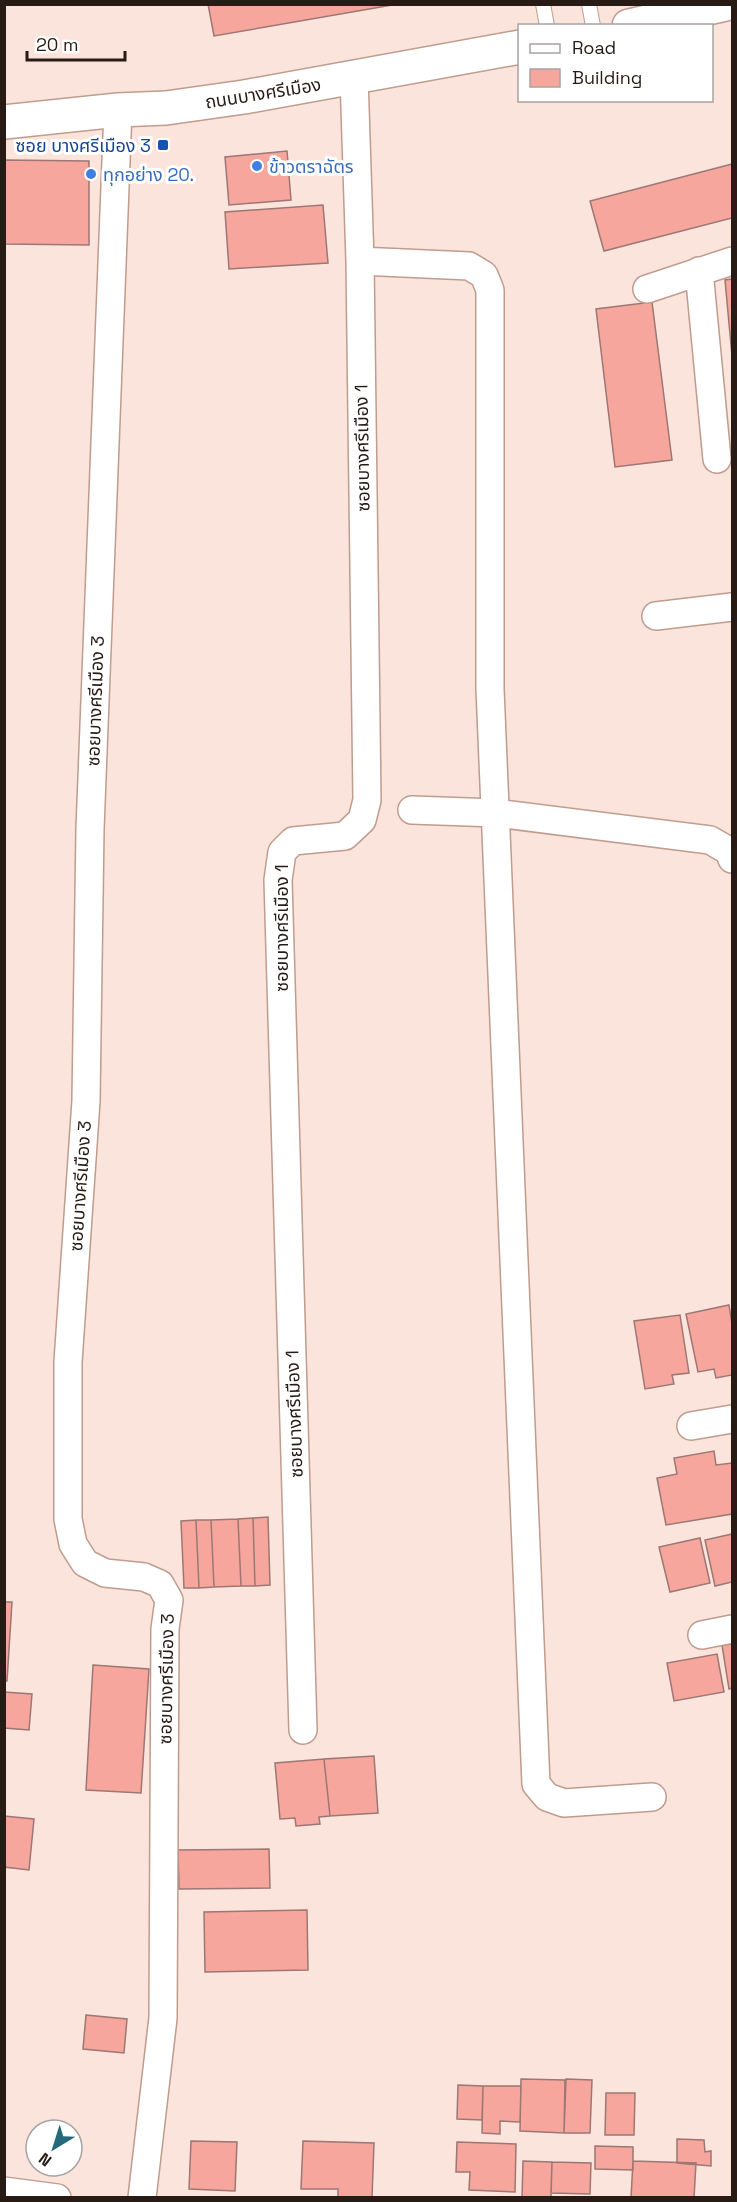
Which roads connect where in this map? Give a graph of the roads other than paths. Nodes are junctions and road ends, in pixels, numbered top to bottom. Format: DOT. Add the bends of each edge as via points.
graph roads {
  1 [pos="543,4"];
  2 [pos="589,4"];
  3 [pos="709,6"];
  4 [pos="547,24"];
  5 [pos="593,24"];
  6 [pos="637,24"];
  7 [pos="518,47"];
  8 [pos="354,77"];
  9 [pos="118,110"];
  10 [pos="4,122"];
  11 [pos="360,261"];
  12 [pos="732,261"];
  13 [pos="699,271"];
  14 [pos="647,289"];
  15 [pos="717,459"];
  16 [pos="732,607"];
  17 [pos="656,616"];
  18 [pos="412,810"];
  19 [pos="496,813"];
  20 [pos="732,858"];
  21 [pos="732,1419"];
  22 [pos="691,1426"];
  23 [pos="732,1629"];
  24 [pos="702,1635"];
  25 [pos="303,1730"];
  26 [pos="652,1797"];
  27 [pos="4,2191"];
  28 [pos="57,2198"];
  29 [pos="141,2198"];
  1 -- 4 [label="lane"];
  2 -- 5 [label="lane"];
  3 -- 6 [label="street"];
  7 -- 8 [label="street, ถนนบางศรีเมือง"];
  8 -- 9 [label="street, ถนนบางศรีเมือง" via="177,107"];
  8 -- 11 [label="street, ซอยบางศรีเมือง 1"];
  9 -- 10 [label="street, ถนนบางศรีเมือง"];
  9 -- 29 [label="street, ซอยบางศรีเมือง 3" via="90,829 86,1101 68,1362 67,1480 68,1519 74,1544 85,1563 105,1574 144,1577 160,1584 169,1600 165,1629 163,2019"];
  11 -- 19 [label="street" via="469,266 484,275 489,290 490,689"];
  11 -- 25 [label="street, ซอยบางศรีเมือง 1" via="367,800 362,820 345,836 293,841 282,852 278,880"];
  12 -- 13 [label="street"];
  13 -- 14 [label="street"];
  13 -- 15 [label="street"];
  16 -- 17 [label="street"];
  18 -- 19 [label="street"];
  19 -- 20 [label="street" via="710,840 729,851"];
  19 -- 26 [label="street" via="536,1784 547,1797 564,1803"];
  21 -- 22 [label="street"];
  23 -- 24 [label="street"];
  27 -- 28 [label="street"];
}
